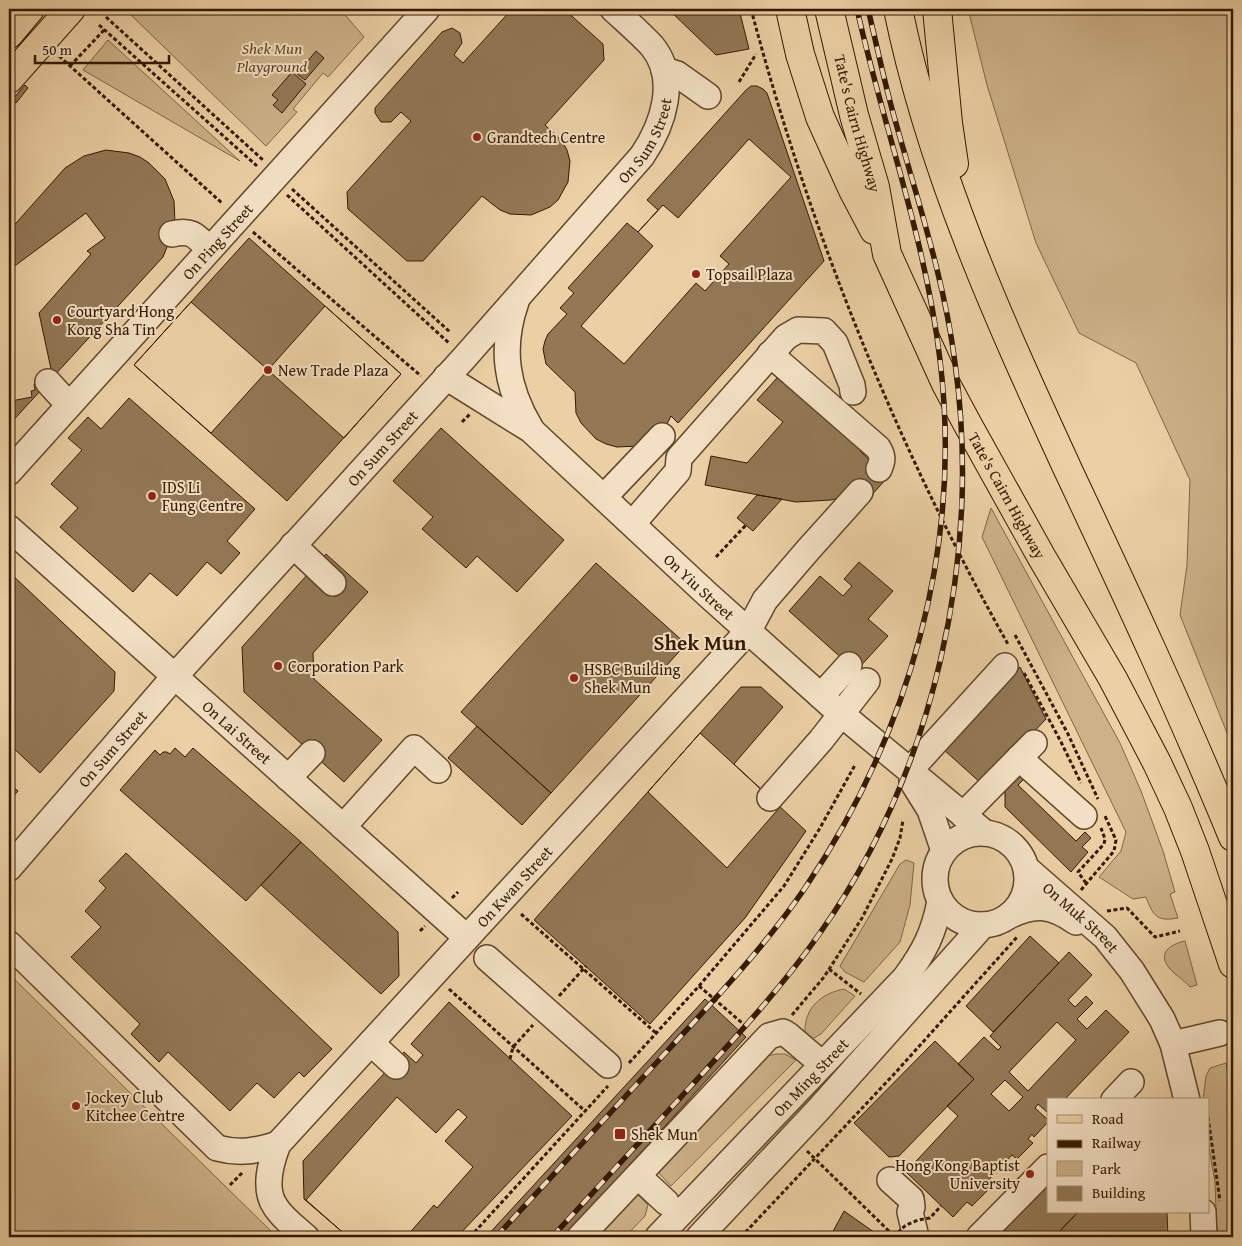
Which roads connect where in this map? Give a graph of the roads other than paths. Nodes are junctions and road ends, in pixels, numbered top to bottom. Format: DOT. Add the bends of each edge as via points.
graph roads {
  1 [pos="30,9"];
  2 [pos="71,9"];
  3 [pos="427,9"];
  4 [pos="613,9"];
  5 [pos="790,9"];
  6 [pos="829,9"];
  7 [pos="898,9"];
  8 [pos="937,9"];
  9 [pos="9,34"];
  10 [pos="664,70"];
  11 [pos="9,79"];
  12 [pos="708,96"];
  13 [pos="172,234"];
  14 [pos="968,241"];
  15 [pos="209,249"];
  16 [pos="887,254"];
  17 [pos="518,298"];
  18 [pos="770,354"];
  19 [pos="446,377"];
  20 [pos="48,382"];
  21 [pos="853,392"];
  22 [pos="68,404"];
  23 [pos="532,430"];
  24 [pos="662,436"];
  25 [pos="879,469"];
  26 [pos="9,472"];
  27 [pos="860,492"];
  28 [pos="604,497"];
  29 [pos="633,523"];
  30 [pos="9,528"];
  31 [pos="293,546"];
  32 [pos="333,583"];
  33 [pos="749,630"];
  34 [pos="1013,662"];
  35 [pos="174,677"];
  36 [pos="821,696"];
  37 [pos="841,714"];
  38 [pos="312,753"];
  39 [pos="902,764"];
  40 [pos="438,770"];
  41 [pos="288,778"];
  42 [pos="770,798"];
  43 [pos="963,815"];
  44 [pos="1097,815"];
  45 [pos="343,827"];
  46 [pos="985,833"];
  47 [pos="1233,837"];
  48 [pos="944,851"];
  49 [pos="9,868"];
  50 [pos="1026,868"];
  51 [pos="940,901"];
  52 [pos="983,925"];
  53 [pos="1014,925"];
  54 [pos="466,937"];
  55 [pos="9,944"];
  56 [pos="487,958"];
  57 [pos="1233,964"];
  58 [pos="1132,971"];
  59 [pos="1220,1033"];
  60 [pos="371,1043"];
  61 [pos="1173,1044"];
  62 [pos="822,1064"];
  63 [pos="396,1066"];
  64 [pos="615,1071"];
  65 [pos="1131,1082"];
  66 [pos="1116,1098"];
  67 [pos="1186,1098"];
  68 [pos="278,1144"];
  69 [pos="1047,1167"];
  70 [pos="638,1176"];
  71 [pos="890,1180"];
  72 [pos="666,1202"];
  73 [pos="1212,1211"];
  74 [pos="306,1237"];
  75 [pos="580,1237"];
  76 [pos="658,1237"];
  77 [pos="699,1237"];
  78 [pos="916,1237"];
  79 [pos="979,1237"];
  80 [pos="1204,1237"];
  1 -- 9 [label="main road"];
  2 -- 11 [label="main road"];
  3 -- 15 [label="street, On Ping Street"];
  4 -- 10 [label="street, On Sum Street" via="652,46"];
  5 -- 16 [label="main road" via="820,117"];
  6 -- 16 [label="main road, Tate's Cairn Highway" via="875,188"];
  7 -- 14 [label="main road" via="934,146"];
  8 -- 14 [label="main road" via="950,132"];
  10 -- 12 [label="street" via="677,74"];
  10 -- 17 [label="street, On Sum Street" via="666,93 662,116 650,144"];
  13 -- 15 [label="street" via="193,234"];
  14 -- 47 [label="main road" via="1012,348 1184,721"];
  15 -- 22 [label="street, On Ping Street"];
  16 -- 57 [label="main road, Tate's Cairn Highway" via="946,384 1157,763 1195,851"];
  17 -- 19 [label="street, On Sum Street"];
  17 -- 23 [label="street, On Yiu Street" via="508,336 509,375 521,413"];
  18 -- 21 [label="street" via="798,330 824,331 835,344"];
  18 -- 25 [label="street" via="878,448 882,460"];
  18 -- 29 [label="street" via="679,458 678,472"];
  19 -- 23 [label="street, On Yiu Street"];
  19 -- 31 [label="street, On Sum Street"];
  20 -- 22 [label="street"];
  22 -- 26 [label="street, On Ping Street"];
  23 -- 28 [label="street, On Yiu Street"];
  24 -- 28 [label="street"];
  27 -- 33 [label="street, On Kwan Street" via="765,600"];
  28 -- 29 [label="street, On Yiu Street"];
  29 -- 33 [label="street, On Yiu Street"];
  30 -- 35 [label="street, On Lai Street"];
  31 -- 32 [label="street"];
  31 -- 35 [label="street, On Sum Street"];
  33 -- 36 [label="street, On Yiu Street"];
  33 -- 54 [label="street, On Kwan Street"];
  34 -- 39 [label="street" via="975,706"];
  35 -- 41 [label="street, On Lai Street"];
  35 -- 49 [label="street, On Sum Street"];
  36 -- 37 [label="street, On Yiu Street"];
  36 -- 37 [label="street" via="858,673"];
  37 -- 39 [label="street, On Yiu Street"];
  37 -- 42 [label="street"];
  38 -- 41 [label="street"];
  39 -- 43 [label="street, On Yiu Street"];
  39 -- 48 [label="street, On Yiu Street" via="930,810"];
  40 -- 45 [label="street" via="414,748"];
  41 -- 45 [label="street, On Lai Street"];
  43 -- 44 [label="street" via="1024,750"];
  43 -- 46 [label="street, On Yiu Street"];
  45 -- 54 [label="street, On Lai Street"];
  46 -- 48 [label="street" via="962,837"];
  46 -- 50 [label="street" via="1011,844"];
  48 -- 51 [label="street, On Ming Street" via="935,872 935,887"];
  50 -- 53 [label="street" via="1027,879 1022,900 1016,908"];
  50 -- 58 [label="street, On Muk Street" via="1106,936"];
  51 -- 52 [label="street" via="958,919"];
  51 -- 62 [label="street, On Ming Street" via="929,940 916,963"];
  52 -- 53 [label="street, On Ming Street"];
  52 -- 77 [label="street, On Ming Street" via="818,1110"];
  53 -- 58 [label="street, On Muk Street" via="1022,909 1047,908 1064,913 1105,944"];
  54 -- 60 [label="street, On Kwan Street"];
  55 -- 68 [label="street" via="217,1148 230,1152 259,1151"];
  56 -- 64 [label="street"];
  58 -- 61 [label="street, On Muk Street" via="1162,1019"];
  59 -- 61 [label="street"];
  60 -- 63 [label="street"];
  60 -- 68 [label="street, On Kwan Street"];
  61 -- 67 [label="street, On Muk Street"];
  62 -- 70 [label="street" via="794,1039 773,1037"];
  62 -- 76 [label="street, On Ming Street"];
  65 -- 66 [label="street"];
  68 -- 74 [label="street" via="271,1161 270,1194 274,1206"];
  69 -- 79 [label="street"];
  70 -- 72 [label="street"];
  70 -- 75 [label="street"];
  71 -- 78 [label="street" via="911,1199 910,1212"];
  73 -- 80 [label="street"];
}
